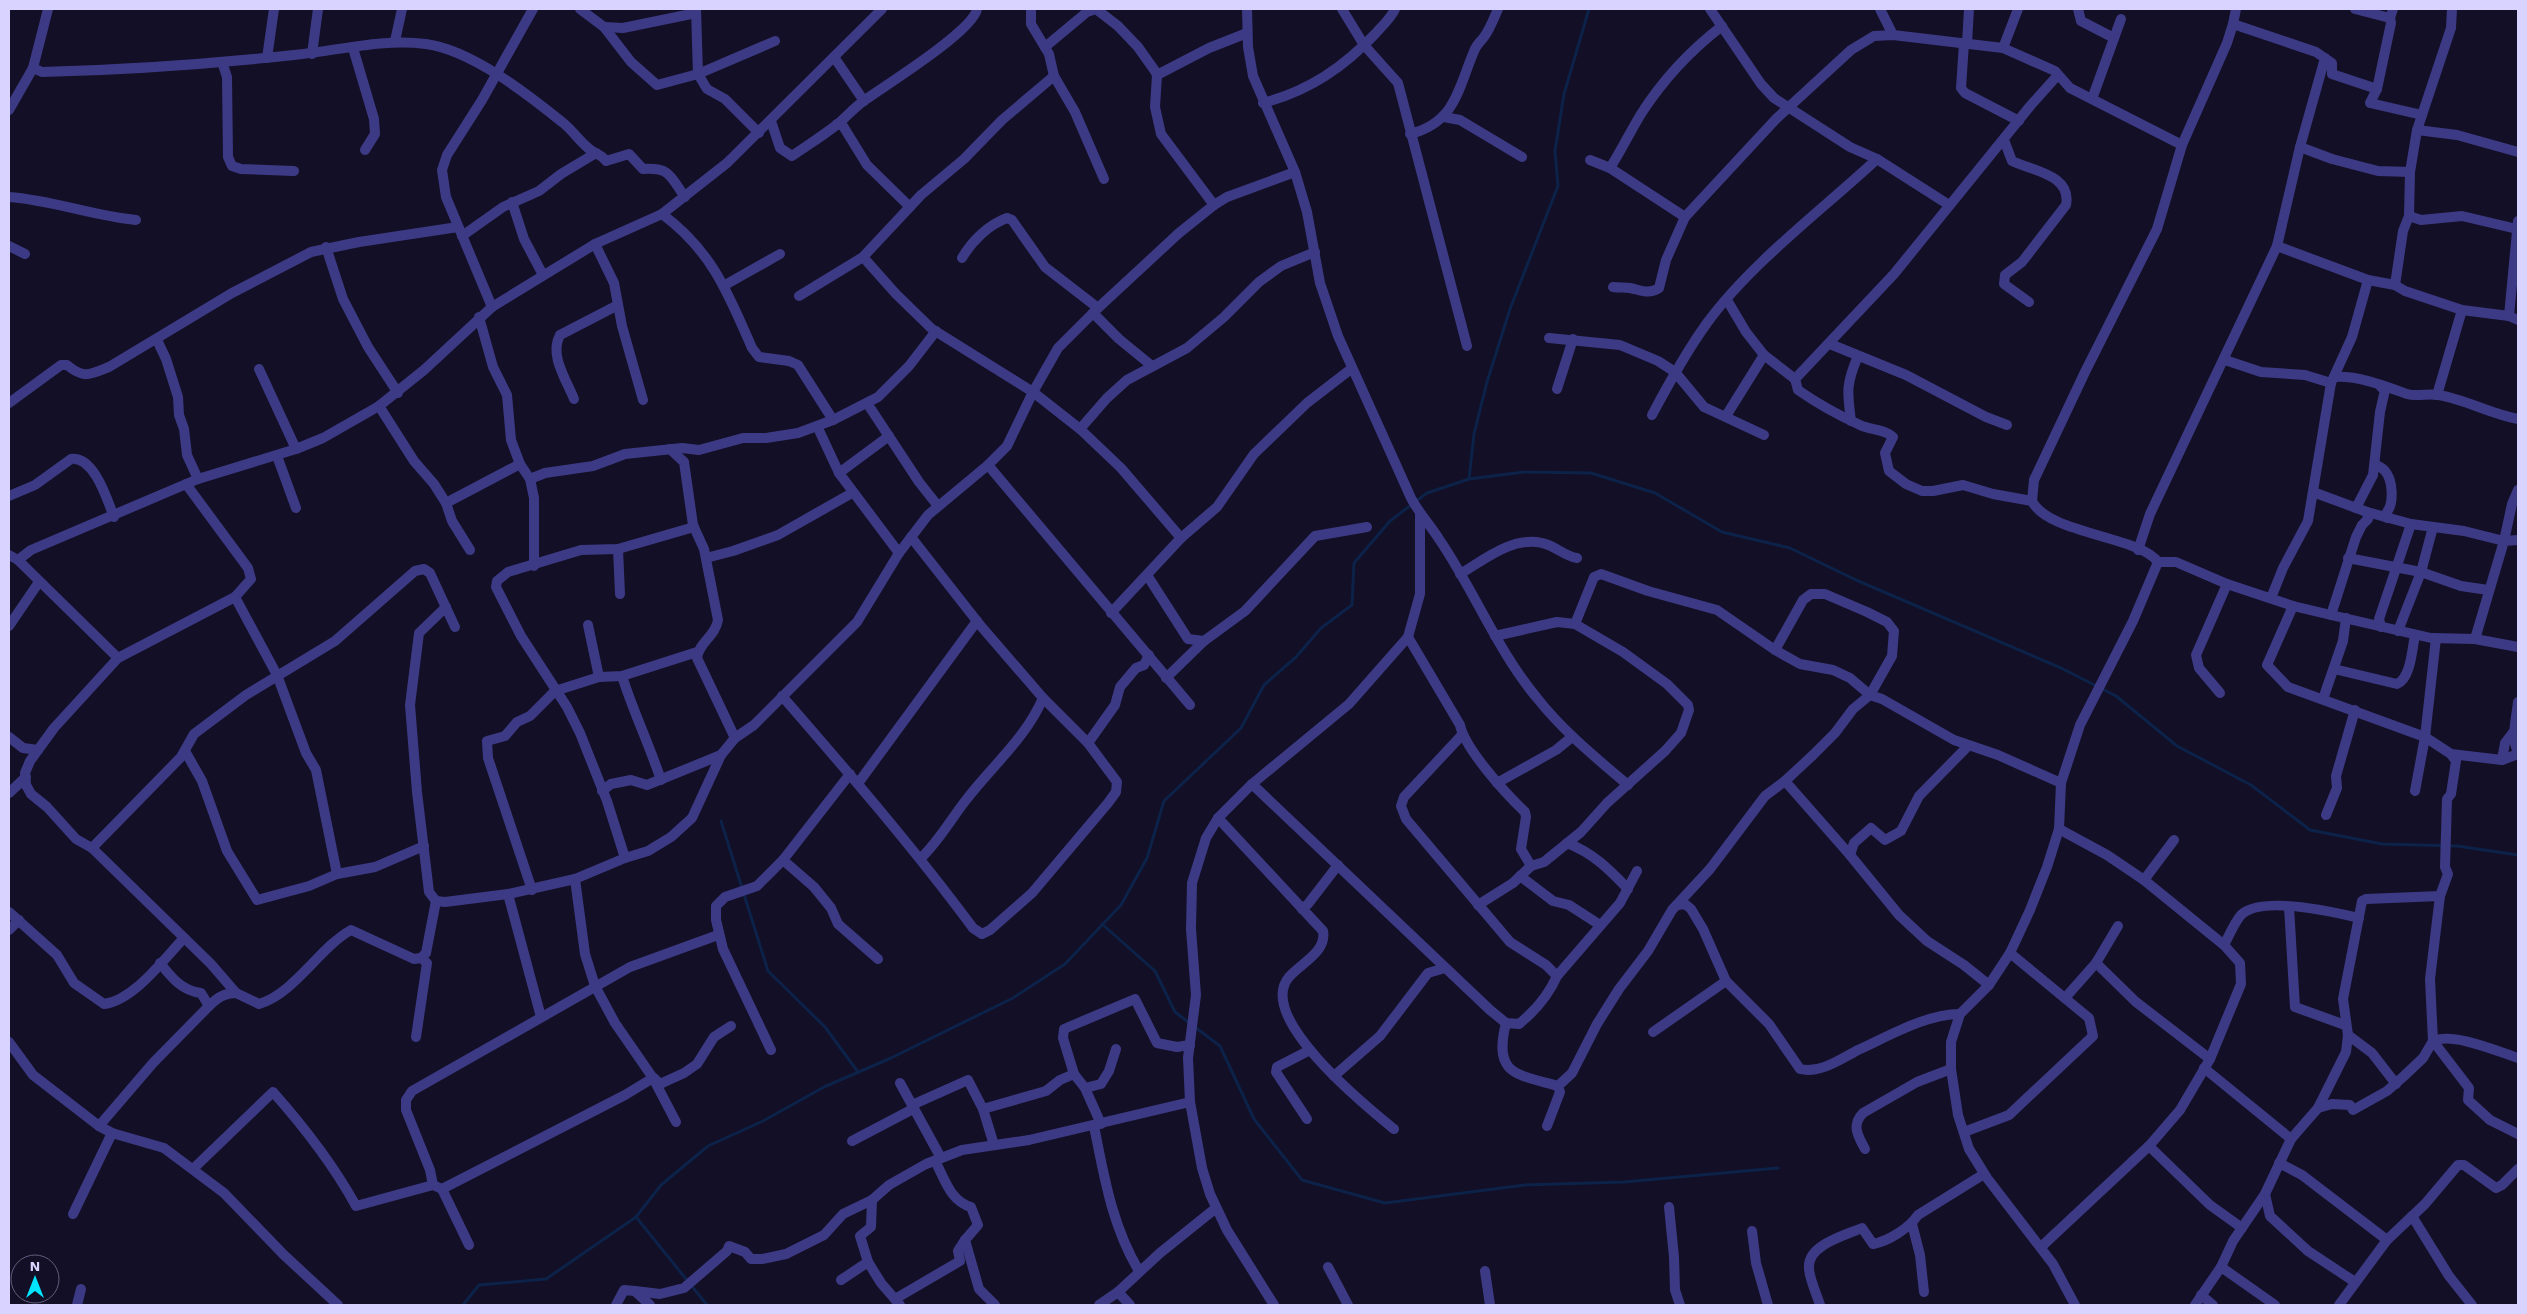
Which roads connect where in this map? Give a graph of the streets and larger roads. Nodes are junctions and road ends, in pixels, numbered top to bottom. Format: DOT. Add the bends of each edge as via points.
graph roads {
  1 [pos="48,9"];
  2 [pos="274,9"];
  3 [pos="318,9"];
  4 [pos="402,9"];
  5 [pos="533,9"];
  6 [pos="580,9"];
  7 [pos="882,9"];
  8 [pos="977,9"];
  9 [pos="1247,9"];
  10 [pos="1342,9"];
  11 [pos="1395,9"];
  12 [pos="1498,9"];
  13 [pos="1710,9"];
  14 [pos="1880,9"];
  15 [pos="1969,9"];
  16 [pos="2018,9"];
  17 [pos="2078,9"];
  18 [pos="2236,9"];
  19 [pos="2355,9"];
  20 [pos="2452,9"];
  21 [pos="1029,10"];
  22 [pos="696,11"];
  23 [pos="2392,13"];
  24 [pos="2121,19"];
  25 [pos="2233,24"];
  26 [pos="1722,26"];
  27 [pos="604,27"];
  28 [pos="1247,33"];
  29 [pos="1893,34"];
  30 [pos="2114,38"];
  31 [pos="395,41"];
  32 [pos="775,41"];
  33 [pos="1965,43"];
  34 [pos="1364,45"];
  35 [pos="1045,47"];
  36 [pos="353,48"];
  37 [pos="2003,48"];
  38 [pos="312,54"];
  39 [pos="834,57"];
  40 [pos="267,58"];
  41 [pos="222,62"];
  42 [pos="33,68"];
  43 [pos="2326,73"];
  44 [pos="698,74"];
  45 [pos="496,75"];
  46 [pos="1157,75"];
  47 [pos="1054,76"];
  48 [pos="2057,76"];
  49 [pos="2377,90"];
  50 [pos="2092,99"];
  51 [pos="864,100"];
  52 [pos="1263,103"];
  53 [pos="1788,109"];
  54 [pos="9,110"];
  55 [pos="2422,115"];
  56 [pos="1444,117"];
  57 [pos="771,121"];
  58 [pos="2019,121"];
  59 [pos="837,124"];
  60 [pos="2417,130"];
  61 [pos="759,133"];
  62 [pos="1410,134"];
  63 [pos="2004,140"];
  64 [pos="2182,145"];
  65 [pos="2300,147"];
  66 [pos="365,150"];
  67 [pos="2518,152"];
  68 [pos="596,153"];
  69 [pos="1522,157"];
  70 [pos="1877,159"];
  71 [pos="1590,160"];
  72 [pos="1610,168"];
  73 [pos="294,171"];
  74 [pos="1295,172"];
  75 [pos="2410,172"];
  76 [pos="1104,179"];
  77 [pos="685,196"];
  78 [pos="9,198"];
  79 [pos="512,202"];
  80 [pos="1214,205"];
  81 [pos="1949,205"];
  82 [pos="910,206"];
  83 [pos="662,214"];
  84 [pos="2409,216"];
  85 [pos="1685,218"];
  86 [pos="136,220"];
  87 [pos="2518,225"];
  88 [pos="460,232"];
  89 [pos="595,244"];
  90 [pos="9,246"];
  91 [pos="2277,246"];
  92 [pos="326,247"];
  93 [pos="1315,252"];
  94 [pos="25,254"];
  95 [pos="780,254"];
  96 [pos="863,258"];
  97 [pos="962,258"];
  98 [pos="543,275"];
  99 [pos="2368,280"];
  100 [pos="725,285"];
  101 [pos="2395,285"];
  102 [pos="1613,287"];
  103 [pos="799,296"];
  104 [pos="1727,300"];
  105 [pos="2030,302"];
  106 [pos="618,305"];
  107 [pos="492,307"];
  108 [pos="1096,310"];
  109 [pos="2462,310"];
  110 [pos="479,317"];
  111 [pos="2513,318"];
  112 [pos="936,331"];
  113 [pos="1549,338"];
  114 [pos="1573,339"];
  115 [pos="157,340"];
  116 [pos="1830,344"];
  117 [pos="1468,346"];
  118 [pos="1764,355"];
  119 [pos="1858,356"];
  120 [pos="2225,360"];
  121 [pos="1152,366"];
  122 [pos="259,369"];
  123 [pos="1351,369"];
  124 [pos="1674,372"];
  125 [pos="1795,379"];
  126 [pos="2332,380"];
  127 [pos="2381,387"];
  128 [pos="1557,389"];
  129 [pos="1033,392"];
  130 [pos="398,393"];
  131 [pos="2437,394"];
  132 [pos="574,399"];
  133 [pos="643,400"];
  134 [pos="9,403"];
  135 [pos="867,403"];
  136 [pos="379,406"];
  137 [pos="1652,415"];
  138 [pos="1726,416"];
  139 [pos="2518,419"];
  140 [pos="833,420"];
  141 [pos="1851,421"];
  142 [pos="2007,425"];
  143 [pos="817,426"];
  144 [pos="1080,429"];
  145 [pos="1764,434"];
  146 [pos="889,436"];
  147 [pos="296,449"];
  148 [pos="670,449"];
  149 [pos="693,450"];
  150 [pos="277,456"];
  151 [pos="684,462"];
  152 [pos="520,464"];
  153 [pos="2375,464"];
  154 [pos="988,465"];
  155 [pos="839,473"];
  156 [pos="530,479"];
  157 [pos="198,480"];
  158 [pos="186,484"];
  159 [pos="2518,490"];
  160 [pos="2313,492"];
  161 [pos="852,493"];
  162 [pos="9,496"];
  163 [pos="2032,501"];
  164 [pos="446,503"];
  165 [pos="938,506"];
  166 [pos="2390,507"];
  167 [pos="296,508"];
  168 [pos="2356,508"];
  169 [pos="2367,512"];
  170 [pos="1420,515"];
  171 [pos="114,517"];
  172 [pos="2387,518"];
  173 [pos="2407,522"];
  174 [pos="2432,526"];
  175 [pos="694,527"];
  176 [pos="1367,527"];
  177 [pos="910,537"];
  178 [pos="1181,538"];
  179 [pos="2518,540"];
  180 [pos="2504,541"];
  181 [pos="470,550"];
  182 [pos="618,550"];
  183 [pos="2138,550"];
  184 [pos="899,554"];
  185 [pos="13,558"];
  186 [pos="706,558"];
  187 [pos="1577,558"];
  188 [pos="2348,558"];
  189 [pos="2158,562"];
  190 [pos="534,566"];
  191 [pos="2397,569"];
  192 [pos="2421,572"];
  193 [pos="1460,574"];
  194 [pos="1147,575"];
  195 [pos="39,582"];
  196 [pos="2227,584"];
  197 [pos="2488,590"];
  198 [pos="620,594"];
  199 [pos="235,597"];
  200 [pos="2271,598"];
  201 [pos="2293,606"];
  202 [pos="446,607"];
  203 [pos="1111,613"];
  204 [pos="2330,616"];
  205 [pos="2346,618"];
  206 [pos="977,621"];
  207 [pos="1575,624"];
  208 [pos="588,625"];
  209 [pos="9,626"];
  210 [pos="455,627"];
  211 [pos="2381,627"];
  212 [pos="2398,631"];
  213 [pos="2415,635"];
  214 [pos="1495,636"];
  215 [pos="1408,637"];
  216 [pos="2436,638"];
  217 [pos="2475,639"];
  218 [pos="1204,641"];
  219 [pos="2518,646"];
  220 [pos="1775,650"];
  221 [pos="698,652"];
  222 [pos="1149,655"];
  223 [pos="118,658"];
  224 [pos="2334,669"];
  225 [pos="277,675"];
  226 [pos="622,676"];
  227 [pos="599,677"];
  228 [pos="1166,678"];
  229 [pos="555,691"];
  230 [pos="2220,692"];
  231 [pos="1870,695"];
  232 [pos="782,696"];
  233 [pos="1043,698"];
  234 [pos="2323,699"];
  235 [pos="2518,702"];
  236 [pos="1190,705"];
  237 [pos="2355,710"];
  238 [pos="2515,729"];
  239 [pos="1462,735"];
  240 [pos="9,737"];
  241 [pos="1572,737"];
  242 [pos="2425,737"];
  243 [pos="735,738"];
  244 [pos="1088,743"];
  245 [pos="1968,746"];
  246 [pos="38,750"];
  247 [pos="186,751"];
  248 [pos="2518,752"];
  249 [pos="721,755"];
  250 [pos="2453,758"];
  251 [pos="2502,760"];
  252 [pos="850,774"];
  253 [pos="26,777"];
  254 [pos="662,780"];
  255 [pos="1785,781"];
  256 [pos="859,782"];
  257 [pos="1497,783"];
  258 [pos="1252,784"];
  259 [pos="2061,784"];
  260 [pos="1628,785"];
  261 [pos="602,791"];
  262 [pos="2415,791"];
  263 [pos="9,794"];
  264 [pos="2326,815"];
  265 [pos="1218,818"];
  266 [pos="2059,829"];
  267 [pos="2174,840"];
  268 [pos="1567,843"];
  269 [pos="424,846"];
  270 [pos="92,848"];
  271 [pos="1850,855"];
  272 [pos="625,858"];
  273 [pos="920,858"];
  274 [pos="783,860"];
  275 [pos="1338,865"];
  276 [pos="1531,866"];
  277 [pos="1637,872"];
  278 [pos="337,874"];
  279 [pos="1520,876"];
  280 [pos="575,880"];
  281 [pos="2144,880"];
  282 [pos="1628,889"];
  283 [pos="532,890"];
  284 [pos="508,894"];
  285 [pos="2440,896"];
  286 [pos="436,901"];
  287 [pos="1478,905"];
  288 [pos="1677,905"];
  289 [pos="2288,907"];
  290 [pos="1302,909"];
  291 [pos="9,912"];
  292 [pos="2359,918"];
  293 [pos="19,920"];
  294 [pos="1600,925"];
  295 [pos="2118,926"];
  296 [pos="9,930"];
  297 [pos="718,936"];
  298 [pos="184,938"];
  299 [pos="2224,946"];
  300 [pos="2010,953"];
  301 [pos="422,958"];
  302 [pos="878,959"];
  303 [pos="160,963"];
  304 [pos="2096,963"];
  305 [pos="1445,968"];
  306 [pos="1557,976"];
  307 [pos="1726,981"];
  308 [pos="1989,985"];
  309 [pos="595,986"];
  310 [pos="236,993"];
  311 [pos="2065,998"];
  312 [pos="209,1006"];
  313 [pos="1960,1014"];
  314 [pos="541,1017"];
  315 [pos="1506,1022"];
  316 [pos="2345,1024"];
  317 [pos="731,1026"];
  318 [pos="1653,1032"];
  319 [pos="2348,1036"];
  320 [pos="416,1037"];
  321 [pos="2432,1041"];
  322 [pos="10,1045"];
  323 [pos="1190,1045"];
  324 [pos="1116,1049"];
  325 [pos="770,1050"];
  326 [pos="1310,1050"];
  327 [pos="2516,1054"];
  328 [pos="2210,1059"];
  329 [pos="2204,1068"];
  330 [pos="1951,1069"];
  331 [pos="1074,1074"];
  332 [pos="1334,1076"];
  333 [pos="653,1078"];
  334 [pos="900,1083"];
  335 [pos="2396,1084"];
  336 [pos="1558,1086"];
  337 [pos="1085,1088"];
  338 [pos="1190,1102"];
  339 [pos="913,1107"];
  340 [pos="2318,1108"];
  341 [pos="983,1110"];
  342 [pos="1307,1119"];
  343 [pos="676,1122"];
  344 [pos="1097,1125"];
  345 [pos="100,1126"];
  346 [pos="1547,1126"];
  347 [pos="1394,1129"];
  348 [pos="1964,1132"];
  349 [pos="112,1133"];
  350 [pos="2518,1134"];
  351 [pos="2291,1139"];
  352 [pos="852,1142"];
  353 [pos="994,1145"];
  354 [pos="2148,1146"];
  355 [pos="1865,1149"];
  356 [pos="938,1160"];
  357 [pos="2279,1163"];
  358 [pos="194,1168"];
  359 [pos="2518,1170"];
  360 [pos="1984,1174"];
  361 [pos="437,1187"];
  362 [pos="2266,1194"];
  363 [pos="872,1200"];
  364 [pos="1669,1207"];
  365 [pos="1216,1208"];
  366 [pos="73,1214"];
  367 [pos="2412,1216"];
  368 [pos="1912,1224"];
  369 [pos="2242,1228"];
  370 [pos="1752,1231"];
  371 [pos="965,1240"];
  372 [pos="2387,1240"];
  373 [pos="469,1244"];
  374 [pos="2041,1247"];
  375 [pos="868,1262"];
  376 [pos="1328,1267"];
  377 [pos="2221,1267"];
  378 [pos="1139,1271"];
  379 [pos="1485,1271"];
  380 [pos="841,1280"];
  381 [pos="2356,1282"];
  382 [pos="81,1289"];
  383 [pos="634,1291"];
  384 [pos="1118,1292"];
  385 [pos="1924,1292"];
  386 [pos="2201,1295"];
  387 [pos="329,1296"];
  388 [pos="898,1302"];
  389 [pos="77,1305"];
  390 [pos="321,1305"];
  391 [pos="338,1305"];
  392 [pos="616,1305"];
  393 [pos="650,1305"];
  394 [pos="995,1305"];
  395 [pos="1099,1305"];
  396 [pos="1130,1305"];
  397 [pos="1274,1305"];
  398 [pos="1348,1305"];
  399 [pos="1490,1305"];
  400 [pos="1680,1305"];
  401 [pos="1768,1305"];
  402 [pos="1820,1305"];
  403 [pos="2075,1305"];
  404 [pos="2195,1305"];
  405 [pos="2213,1305"];
  406 [pos="2274,1305"];
  407 [pos="2339,1305"];
  408 [pos="2472,1305"];
  1 -- 42 [label="street"];
  2 -- 40 [label="street"];
  3 -- 38 [label="street"];
  4 -- 31 [label="street"];
  5 -- 45 [label="street"];
  6 -- 27 [label="street"];
  7 -- 39 [label="street"];
  8 -- 51 [label="street" via="976,15 948,40 896,81"];
  9 -- 28 [label="street"];
  10 -- 34 [label="street"];
  11 -- 34 [label="street"];
  12 -- 56 [label="street" via="1476,46 1457,95"];
  13 -- 26 [label="street"];
  14 -- 29 [label="street"];
  15 -- 33 [label="street"];
  16 -- 37 [label="street"];
  17 -- 30 [label="street" via="2081,21"];
  18 -- 25 [label="street"];
  19 -- 23 [label="street"];
  20 -- 55 [label="street" via="2451,28"];
  21 -- 35 [label="street" via="1032,24"];
  22 -- 27 [label="street" via="623,28"];
  22 -- 44 [label="street"];
  23 -- 49 [label="street"];
  24 -- 30 [label="street"];
  25 -- 43 [label="street" via="2316,52 2324,58"];
  25 -- 64 [label="street"];
  26 -- 53 [label="street" via="1761,84"];
  26 -- 72 [label="street" via="1678,68 1641,114"];
  27 -- 44 [label="street" via="631,62 657,85"];
  28 -- 46 [label="street"];
  28 -- 52 [label="street" via="1253,76"];
  29 -- 33 [label="street"];
  29 -- 53 [label="street" via="1874,36 1851,50"];
  30 -- 50 [label="street"];
  31 -- 36 [label="street"];
  31 -- 45 [label="street" via="451,49"];
  32 -- 44 [label="street"];
  33 -- 37 [label="street"];
  33 -- 58 [label="street" via="1961,88"];
  34 -- 52 [label="street" via="1311,86"];
  34 -- 62 [label="street" via="1398,83"];
  35 -- 46 [label="street" via="1087,12 1096,9 1138,47"];
  35 -- 47 [label="street"];
  36 -- 38 [label="street"];
  36 -- 66 [label="street" via="374,120 375,134"];
  37 -- 48 [label="street" via="2054,70"];
  38 -- 40 [label="street"];
  39 -- 51 [label="street"];
  39 -- 57 [label="street"];
  40 -- 41 [label="street"];
  41 -- 42 [label="street" via="105,70 42,72"];
  41 -- 73 [label="street" via="227,77 228,157 232,166"];
  42 -- 54 [label="street"];
  43 -- 49 [label="street"];
  43 -- 65 [label="street"];
  44 -- 61 [label="street" via="708,89 725,99"];
  45 -- 68 [label="street" via="563,122"];
  45 -- 88 [label="street" via="447,155 442,170 446,197"];
  46 -- 80 [label="street" via="1155,107 1161,134"];
  47 -- 76 [label="street" via="1075,112"];
  47 -- 82 [label="street"];
  48 -- 50 [label="street" via="2070,88"];
  48 -- 58 [label="street"];
  49 -- 55 [label="street" via="2370,103"];
  50 -- 64 [label="street"];
  51 -- 59 [label="street"];
  52 -- 74 [label="street"];
  53 -- 70 [label="street" via="1850,147"];
  53 -- 85 [label="street"];
  55 -- 60 [label="street"];
  56 -- 62 [label="street" via="1424,130"];
  56 -- 69 [label="street" via="1460,120"];
  57 -- 59 [label="street" via="780,148 792,156"];
  57 -- 61 [label="street"];
  58 -- 63 [label="street"];
  59 -- 82 [label="street" via="843,126 867,165"];
  60 -- 67 [label="street" via="2457,135"];
  60 -- 75 [label="street"];
  61 -- 77 [label="street"];
  62 -- 117 [label="street"];
  63 -- 81 [label="street"];
  63 -- 105 [label="street" via="2012,161 2060,182 2068,196 2066,205 2022,262 2005,275 2004,284"];
  64 -- 163 [label="street" via="2157,228 2034,480"];
  65 -- 75 [label="street" via="2378,171"];
  65 -- 91 [label="street"];
  68 -- 77 [label="street" via="606,162 629,154 643,169 659,168 669,173"];
  68 -- 79 [label="street" via="539,191"];
  70 -- 81 [label="street"];
  70 -- 104 [label="street" via="1773,253"];
  71 -- 72 [label="street"];
  72 -- 85 [label="street"];
  74 -- 80 [label="street" via="1227,197"];
  74 -- 93 [label="street"];
  75 -- 84 [label="street"];
  77 -- 83 [label="street"];
  78 -- 86 [label="street" via="34,199 110,218"];
  79 -- 88 [label="street"];
  79 -- 98 [label="street" via="524,239"];
  80 -- 108 [label="street"];
  81 -- 116 [label="street" via="1894,274"];
  82 -- 96 [label="street"];
  83 -- 89 [label="street"];
  83 -- 100 [label="street" via="679,226"];
  84 -- 87 [label="street" via="2421,220 2462,216"];
  84 -- 101 [label="street"];
  85 -- 102 [label="street" via="1666,260 1659,288 1653,292 1640,292"];
  87 -- 111 [label="street"];
  88 -- 92 [label="street"];
  88 -- 107 [label="street"];
  89 -- 98 [label="street"];
  89 -- 106 [label="street" via="614,283"];
  90 -- 94 [label="street"];
  91 -- 99 [label="street"];
  91 -- 120 [label="street"];
  92 -- 115 [label="street" via="232,293"];
  92 -- 130 [label="street" via="343,299 368,347"];
  93 -- 121 [label="street" via="1281,266 1187,348"];
  93 -- 123 [label="street" via="1320,283"];
  95 -- 100 [label="street"];
  96 -- 103 [label="street"];
  96 -- 112 [label="street"];
  97 -- 108 [label="street" via="969,245 1007,218 1012,220 1045,267"];
  98 -- 107 [label="street"];
  99 -- 101 [label="street"];
  99 -- 126 [label="street" via="2352,337"];
  100 -- 140 [label="street" via="759,357 798,365"];
  101 -- 109 [label="street"];
  104 -- 118 [label="street"];
  104 -- 124 [label="street"];
  106 -- 132 [label="street" via="560,335 555,344 557,359"];
  106 -- 133 [label="street"];
  107 -- 110 [label="street"];
  108 -- 121 [label="street" via="1119,339"];
  108 -- 129 [label="street" via="1058,348"];
  109 -- 111 [label="street"];
  109 -- 131 [label="street"];
  110 -- 130 [label="street"];
  110 -- 152 [label="street" via="493,367 507,394 511,440"];
  112 -- 129 [label="street"];
  112 -- 135 [label="street" via="908,366"];
  113 -- 114 [label="street"];
  114 -- 124 [label="street" via="1620,345 1658,361"];
  114 -- 128 [label="street"];
  115 -- 134 [label="street" via="90,375 79,375 67,365 61,365"];
  115 -- 157 [label="street" via="178,397 188,455"];
  116 -- 119 [label="street"];
  116 -- 125 [label="street"];
  118 -- 125 [label="street"];
  118 -- 138 [label="street"];
  119 -- 141 [label="street" via="1847,384"];
  119 -- 142 [label="street" via="1906,375 1986,418"];
  120 -- 126 [label="street" via="2261,372"];
  120 -- 183 [label="street" via="2150,514"];
  121 -- 144 [label="street" via="1113,392"];
  122 -- 147 [label="street"];
  123 -- 170 [label="street"];
  123 -- 178 [label="street" via="1307,403 1261,448 1217,507"];
  124 -- 137 [label="street"];
  124 -- 138 [label="street" via="1704,407"];
  125 -- 141 [label="street" via="1798,390"];
  126 -- 127 [label="street" via="2351,376"];
  126 -- 160 [label="street"];
  127 -- 131 [label="street" via="2408,394"];
  127 -- 153 [label="street" via="2385,390"];
  129 -- 144 [label="street"];
  129 -- 154 [label="street" via="1006,446"];
  130 -- 136 [label="street"];
  131 -- 139 [label="street"];
  135 -- 140 [label="street"];
  135 -- 146 [label="street"];
  136 -- 147 [label="street" via="323,438"];
  136 -- 164 [label="street"];
  138 -- 145 [label="street"];
  140 -- 143 [label="street"];
  141 -- 163 [label="street" via="1889,433 1893,437 1885,453 1889,471 1922,491 1963,485"];
  143 -- 149 [label="street" via="798,433 743,438"];
  143 -- 155 [label="street"];
  144 -- 178 [label="street" via="1121,468"];
  146 -- 155 [label="street"];
  146 -- 165 [label="street"];
  147 -- 150 [label="street"];
  148 -- 149 [label="street"];
  148 -- 151 [label="street"];
  148 -- 156 [label="street" via="625,454 593,466 545,473"];
  149 -- 151 [label="street"];
  150 -- 157 [label="street"];
  150 -- 167 [label="street"];
  151 -- 175 [label="street"];
  152 -- 156 [label="street"];
  152 -- 164 [label="street"];
  153 -- 166 [label="street" via="2385,471 2389,480"];
  153 -- 168 [label="street" via="2373,475"];
  154 -- 165 [label="street"];
  154 -- 203 [label="street"];
  155 -- 161 [label="street"];
  156 -- 190 [label="street" via="534,498"];
  157 -- 158 [label="street"];
  158 -- 171 [label="street"];
  158 -- 199 [label="street" via="248,568 251,579"];
  159 -- 180 [label="street"];
  160 -- 168 [label="street"];
  160 -- 200 [label="street" via="2308,521"];
  161 -- 184 [label="street"];
  161 -- 186 [label="street" via="778,535 733,552"];
  162 -- 171 [label="street" via="35,485 76,458 94,472"];
  163 -- 183 [label="street" via="2043,515"];
  164 -- 181 [label="street" via="452,522"];
  165 -- 177 [label="street"];
  166 -- 172 [label="street"];
  166 -- 173 [label="street"];
  168 -- 169 [label="street"];
  169 -- 172 [label="street"];
  169 -- 188 [label="street" via="2368,519 2362,525"];
  170 -- 193 [label="street" via="1439,538"];
  170 -- 215 [label="street" via="1420,594"];
  171 -- 185 [label="street"];
  172 -- 173 [label="street"];
  173 -- 174 [label="street"];
  173 -- 191 [label="street"];
  174 -- 180 [label="street"];
  174 -- 192 [label="street"];
  175 -- 182 [label="street"];
  175 -- 186 [label="street"];
  176 -- 218 [label="street" via="1315,536 1245,611"];
  177 -- 184 [label="street"];
  177 -- 206 [label="street"];
  178 -- 194 [label="street"];
  179 -- 180 [label="street"];
  180 -- 197 [label="street"];
  182 -- 190 [label="street" via="580,550"];
  182 -- 198 [label="street"];
  183 -- 189 [label="street" via="2154,556"];
  184 -- 232 [label="street" via="857,622"];
  185 -- 195 [label="street"];
  186 -- 221 [label="street" via="718,620 716,630 698,648"];
  187 -- 193 [label="street" via="1542,543 1526,542 1506,547"];
  188 -- 191 [label="street"];
  188 -- 204 [label="street"];
  189 -- 196 [label="street" via="2176,562"];
  189 -- 259 [label="street" via="2133,621 2080,724"];
  190 -- 229 [label="street" via="508,572 496,587"];
  191 -- 192 [label="street"];
  191 -- 211 [label="street" via="2379,619"];
  192 -- 197 [label="street" via="2461,586"];
  192 -- 212 [label="street"];
  193 -- 214 [label="street"];
  194 -- 203 [label="street"];
  194 -- 218 [label="street" via="1188,639"];
  195 -- 209 [label="street"];
  195 -- 223 [label="street"];
  196 -- 200 [label="street"];
  196 -- 230 [label="street" via="2196,655 2199,668"];
  197 -- 217 [label="street"];
  199 -- 223 [label="street"];
  199 -- 225 [label="street"];
  200 -- 201 [label="street"];
  201 -- 204 [label="street"];
  201 -- 234 [label="street" via="2268,664 2288,687"];
  202 -- 210 [label="street"];
  202 -- 225 [label="street" via="430,573 424,569 415,571 335,641"];
  202 -- 269 [label="street" via="419,633 410,705"];
  203 -- 222 [label="street"];
  204 -- 205 [label="street"];
  205 -- 211 [label="street"];
  205 -- 224 [label="street"];
  206 -- 233 [label="street"];
  206 -- 256 [label="street"];
  207 -- 214 [label="street" via="1557,622"];
  207 -- 220 [label="street" via="1594,577 1601,574 1716,610"];
  207 -- 260 [label="street" via="1622,652 1666,684 1688,705 1681,733"];
  208 -- 227 [label="street"];
  211 -- 212 [label="street"];
  212 -- 213 [label="street"];
  213 -- 216 [label="street"];
  213 -- 224 [label="street" via="2406,676 2400,683"];
  214 -- 241 [label="street" via="1536,698"];
  215 -- 239 [label="street" via="1460,724"];
  215 -- 258 [label="street" via="1349,704"];
  216 -- 217 [label="street"];
  216 -- 242 [label="street"];
  217 -- 219 [label="street"];
  218 -- 228 [label="street"];
  220 -- 231 [label="street" via="1800,664 1833,670 1850,678"];
  220 -- 231 [label="street" via="1802,600 1811,594 1825,594 1867,612 1888,622 1894,631 1892,656"];
  221 -- 226 [label="street"];
  221 -- 243 [label="street" via="697,658"];
  222 -- 228 [label="street"];
  222 -- 244 [label="street" via="1144,665 1136,668 1120,687 1115,705"];
  223 -- 246 [label="street"];
  224 -- 234 [label="street"];
  225 -- 247 [label="street" via="194,734"];
  225 -- 278 [label="street" via="316,770"];
  226 -- 227 [label="street"];
  226 -- 254 [label="street"];
  227 -- 229 [label="street"];
  228 -- 236 [label="street"];
  229 -- 261 [label="street" via="580,733"];
  229 -- 283 [label="street" via="505,736 487,741 486,749"];
  231 -- 245 [label="street"];
  231 -- 255 [label="street"];
  232 -- 243 [label="street" via="754,725"];
  232 -- 252 [label="street"];
  233 -- 244 [label="street"];
  233 -- 273 [label="street" via="1036,714 1014,744"];
  234 -- 237 [label="street"];
  235 -- 238 [label="street"];
  237 -- 242 [label="street"];
  237 -- 264 [label="street" via="2336,776 2337,788"];
  238 -- 248 [label="street"];
  238 -- 251 [label="street" via="2505,743"];
  239 -- 257 [label="street"];
  239 -- 287 [label="street" via="1404,797 1401,806 1406,819"];
  240 -- 246 [label="street" via="23,748"];
  241 -- 257 [label="street" via="1556,750"];
  241 -- 260 [label="street"];
  242 -- 250 [label="street"];
  242 -- 262 [label="street"];
  243 -- 249 [label="street"];
  244 -- 273 [label="street" via="1117,782 1116,792 1032,892 990,930 982,934 973,928"];
  245 -- 259 [label="street" via="1998,755"];
  245 -- 271 [label="street" via="1919,796 1901,831 1885,840 1871,828 1854,843"];
  246 -- 253 [label="street" via="30,761"];
  247 -- 270 [label="street"];
  247 -- 278 [label="street" via="202,781 227,851 256,900 309,886"];
  248 -- 251 [label="street"];
  249 -- 254 [label="street"];
  249 -- 272 [label="street" via="692,818 671,837 648,851"];
  250 -- 251 [label="street" via="2464,754"];
  250 -- 285 [label="street" via="2451,794 2447,799 2445,867 2448,874"];
  252 -- 256 [label="street"];
  252 -- 274 [label="street"];
  253 -- 263 [label="street"];
  253 -- 270 [label="street" via="31,794 48,807 76,839"];
  254 -- 261 [label="street" via="647,785 631,780 616,783"];
  255 -- 271 [label="street"];
  255 -- 288 [label="street" via="1765,796 1715,862"];
  256 -- 273 [label="street"];
  257 -- 276 [label="street" via="1525,812 1521,849"];
  258 -- 265 [label="street"];
  258 -- 275 [label="street"];
  259 -- 266 [label="street"];
  260 -- 268 [label="street"];
  261 -- 272 [label="street"];
  265 -- 290 [label="street"];
  265 -- 323 [label="street" via="1206,838 1192,883 1190,929 1196,995"];
  266 -- 281 [label="street"];
  266 -- 300 [label="street" via="2047,867"];
  267 -- 281 [label="street"];
  268 -- 276 [label="street" via="1544,862"];
  268 -- 282 [label="street" via="1600,860"];
  269 -- 278 [label="street" via="376,867"];
  269 -- 286 [label="street" via="429,892"];
  270 -- 298 [label="street"];
  271 -- 308 [label="street" via="1899,915 1927,941"];
  272 -- 280 [label="street"];
  274 -- 297 [label="street" via="757,886 725,897 716,906"];
  274 -- 302 [label="street" via="814,887 831,908 838,924"];
  275 -- 290 [label="street"];
  275 -- 305 [label="street"];
  276 -- 279 [label="street"];
  277 -- 282 [label="street"];
  279 -- 287 [label="street"];
  279 -- 294 [label="street" via="1553,901 1568,905"];
  280 -- 283 [label="street"];
  280 -- 309 [label="street" via="585,954"];
  281 -- 299 [label="street"];
  282 -- 294 [label="street"];
  283 -- 284 [label="street"];
  284 -- 286 [label="street"];
  284 -- 314 [label="street"];
  285 -- 292 [label="street" via="2366,899 2362,901"];
  285 -- 321 [label="street" via="2430,979"];
  286 -- 301 [label="street" via="426,953"];
  287 -- 306 [label="street" via="1510,942"];
  288 -- 307 [label="street" via="1685,904 1692,909"];
  288 -- 336 [label="street" via="1597,1024 1572,1073"];
  289 -- 292 [label="street"];
  289 -- 299 [label="street" via="2250,909 2241,915"];
  289 -- 316 [label="street" via="2295,1007"];
  290 -- 326 [label="street" via="1323,931 1325,939 1319,949 1288,978 1282,1001"];
  291 -- 293 [label="street"];
  292 -- 316 [label="street" via="2343,999"];
  293 -- 296 [label="street"];
  293 -- 303 [label="street" via="56,954 74,983 104,1004 115,1002 132,991"];
  294 -- 306 [label="street"];
  295 -- 304 [label="street"];
  297 -- 309 [label="street" via="630,967"];
  297 -- 325 [label="street"];
  298 -- 303 [label="street"];
  298 -- 310 [label="street"];
  299 -- 328 [label="street" via="2240,963 2241,984"];
  300 -- 308 [label="street"];
  300 -- 311 [label="street"];
  301 -- 310 [label="street" via="414,959 351,930 267,1001 259,1004"];
  301 -- 320 [label="street" via="427,963"];
  303 -- 312 [label="street" via="173,981 200,993"];
  304 -- 311 [label="street"];
  304 -- 328 [label="street" via="2136,1002"];
  305 -- 315 [label="street"];
  305 -- 332 [label="street" via="1428,973 1380,1036"];
  306 -- 315 [label="street" via="1552,988 1528,1016 1519,1024"];
  307 -- 313 [label="street" via="1768,1024 1800,1069 1809,1071 1932,1019"];
  307 -- 318 [label="street"];
  308 -- 313 [label="street"];
  309 -- 314 [label="street"];
  309 -- 333 [label="street" via="615,1023"];
  310 -- 312 [label="street" via="227,993"];
  311 -- 348 [label="street" via="2088,1018 2092,1036 2009,1115"];
  312 -- 345 [label="street" via="152,1063"];
  313 -- 330 [label="street" via="1951,1042"];
  314 -- 361 [label="street" via="412,1091 406,1100 406,1110"];
  315 -- 336 [label="street" via="1501,1053 1508,1067 1528,1079"];
  316 -- 319 [label="street"];
  317 -- 333 [label="street" via="714,1037 698,1064 692,1068 660,1084"];
  319 -- 335 [label="street" via="2372,1052"];
  319 -- 340 [label="street" via="2346,1052"];
  321 -- 327 [label="street" via="2455,1039"];
  321 -- 335 [label="street" via="2423,1058"];
  321 -- 350 [label="street" via="2469,1088 2468,1100 2490,1120"];
  322 -- 345 [label="street" via="33,1075"];
  323 -- 331 [label="street" via="1177,1047 1157,1043 1135,999 1064,1029 1063,1038"];
  323 -- 338 [label="street"];
  324 -- 337 [label="street" via="1109,1071 1100,1084"];
  326 -- 332 [label="street"];
  326 -- 342 [label="street" via="1277,1067 1276,1072"];
  328 -- 329 [label="street"];
  329 -- 351 [label="street"];
  329 -- 354 [label="street" via="2180,1110"];
  330 -- 348 [label="street"];
  330 -- 355 [label="street" via="1917,1082 1863,1112 1858,1118 1856,1131"];
  331 -- 337 [label="street"];
  331 -- 341 [label="street" via="1046,1091"];
  332 -- 347 [label="street" via="1348,1092"];
  333 -- 343 [label="street"];
  333 -- 361 [label="street" via="625,1095"];
  334 -- 339 [label="street"];
  335 -- 340 [label="street" via="2353,1110 2350,1106 2332,1104"];
  336 -- 346 [label="street" via="1560,1092"];
  337 -- 344 [label="street"];
  338 -- 344 [label="street"];
  338 -- 365 [label="street" via="1202,1168"];
  339 -- 341 [label="street" via="968,1080"];
  339 -- 352 [label="street"];
  339 -- 356 [label="street"];
  340 -- 351 [label="street"];
  341 -- 353 [label="street"];
  344 -- 353 [label="street"];
  344 -- 378 [label="street" via="1108,1195 1125,1248"];
  345 -- 349 [label="street"];
  348 -- 360 [label="street" via="1969,1149"];
  349 -- 358 [label="street" via="164,1148"];
  349 -- 366 [label="street"];
  351 -- 357 [label="street"];
  353 -- 356 [label="street" via="962,1150"];
  354 -- 369 [label="street" via="2210,1205"];
  354 -- 374 [label="street"];
  356 -- 363 [label="street" via="889,1185"];
  356 -- 371 [label="street" via="955,1200 971,1207 978,1225"];
  357 -- 362 [label="street"];
  357 -- 372 [label="street" via="2302,1175"];
  358 -- 361 [label="street" via="273,1092 308,1130 337,1171 356,1206"];
  358 -- 387 [label="street"];
  359 -- 367 [label="street" via="2496,1188 2464,1165 2458,1166"];
  360 -- 368 [label="street" via="1918,1215"];
  360 -- 374 [label="street"];
  361 -- 373 [label="street"];
  362 -- 369 [label="street"];
  362 -- 381 [label="street" via="2270,1216 2308,1250"];
  363 -- 375 [label="street" via="871,1227 860,1236"];
  363 -- 383 [label="street" via="843,1214 824,1235 786,1254 751,1259 745,1252 728,1246 727,1251 684,1288 660,1294"];
  364 -- 400 [label="street" via="1675,1290"];
  365 -- 378 [label="street"];
  365 -- 397 [label="street"];
  367 -- 372 [label="street"];
  367 -- 408 [label="street" via="2449,1276"];
  368 -- 385 [label="street"];
  368 -- 402 [label="street" via="1881,1242 1873,1244 1862,1228 1817,1249 1811,1256 1809,1268"];
  369 -- 377 [label="street" via="2232,1241"];
  370 -- 401 [label="street" via="1756,1263"];
  371 -- 388 [label="street" via="958,1251 960,1261"];
  371 -- 394 [label="street" via="979,1289"];
  372 -- 381 [label="street"];
  374 -- 403 [label="street"];
  375 -- 380 [label="street"];
  375 -- 388 [label="street"];
  376 -- 398 [label="street"];
  377 -- 386 [label="street"];
  377 -- 406 [label="street"];
  378 -- 384 [label="street"];
  379 -- 399 [label="street"];
  381 -- 407 [label="street"];
  382 -- 389 [label="street"];
  383 -- 392 [label="street" via="624,1290"];
  383 -- 393 [label="street"];
  384 -- 395 [label="street"];
  384 -- 396 [label="street"];
  386 -- 404 [label="street"];
  386 -- 405 [label="street"];
  387 -- 390 [label="street"];
  387 -- 391 [label="street"];
}
